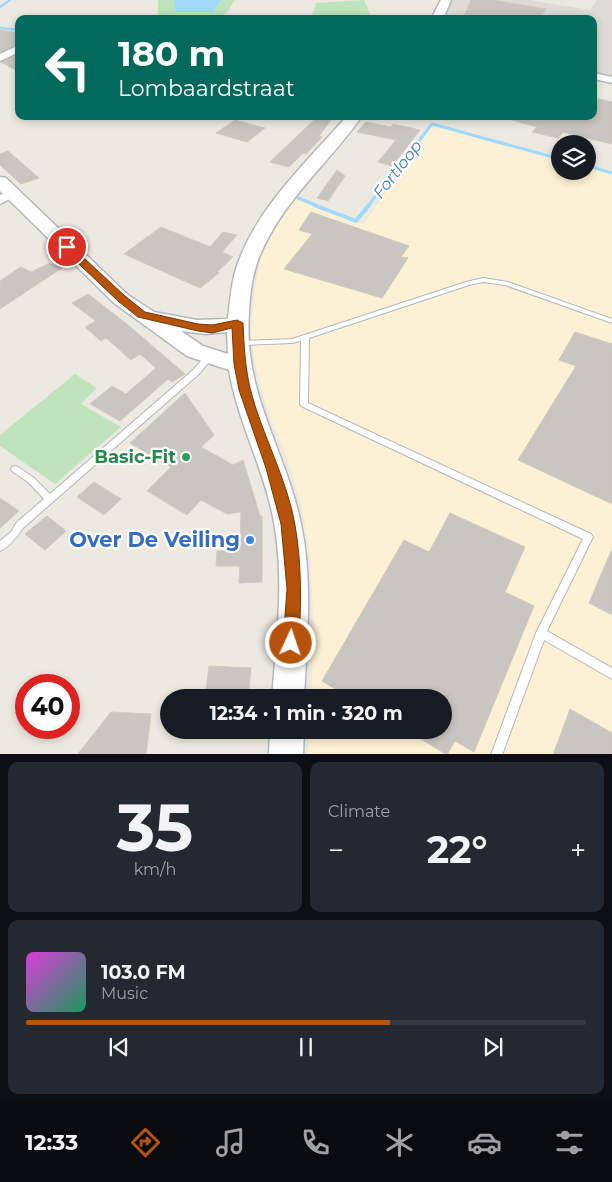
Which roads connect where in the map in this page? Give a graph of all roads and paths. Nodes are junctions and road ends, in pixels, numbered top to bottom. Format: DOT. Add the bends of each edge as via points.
graph roads {
  1 [pos="446,0"];
  2 [pos="439,15"];
  3 [pos="15,50"];
  4 [pos="3,57"];
  5 [pos="597,77"];
  6 [pos="612,80"];
  7 [pos="352,120"];
  8 [pos="4,192"];
  9 [pos="142,314"];
  10 [pos="612,321"];
  11 [pos="171,333"];
  12 [pos="306,337"];
  13 [pos="238,342"];
  14 [pos="210,356"];
  15 [pos="14,469"];
  16 [pos="50,499"];
  17 [pos="0,547"];
  18 [pos="541,633"];
  19 [pos="612,674"];
  20 [pos="288,689"];
  21 [pos="287,739"];
  22 [pos="286,754"];
  23 [pos="496,754"];
  1 -- 2 [label="street"];
  3 -- 4 [label="street"];
  5 -- 6 [label="street"];
  7 -- 13 [label="street" via="265,225 244,275"];
  8 -- 9 [label="street" via="121,299"];
  9 -- 11 [label="street"];
  9 -- 13 [label="street" via="212,329"];
  10 -- 12 [label="lane" via="506,283 483,280"];
  11 -- 13 [label="street" via="197,342"];
  11 -- 14 [label="street" via="195,351"];
  12 -- 13 [label="lane" via="292,341"];
  12 -- 18 [label="lane" via="304,404 588,536"];
  13 -- 14 [label="street"];
  13 -- 20 [label="street" via="244,390 288,524 294,589"];
  14 -- 16 [label="lane" via="196,372"];
  15 -- 16 [label="lane"];
  16 -- 17 [label="lane"];
  18 -- 19 [label="lane"];
  18 -- 23 [label="lane"];
  21 -- 22 [label="street"];
}
